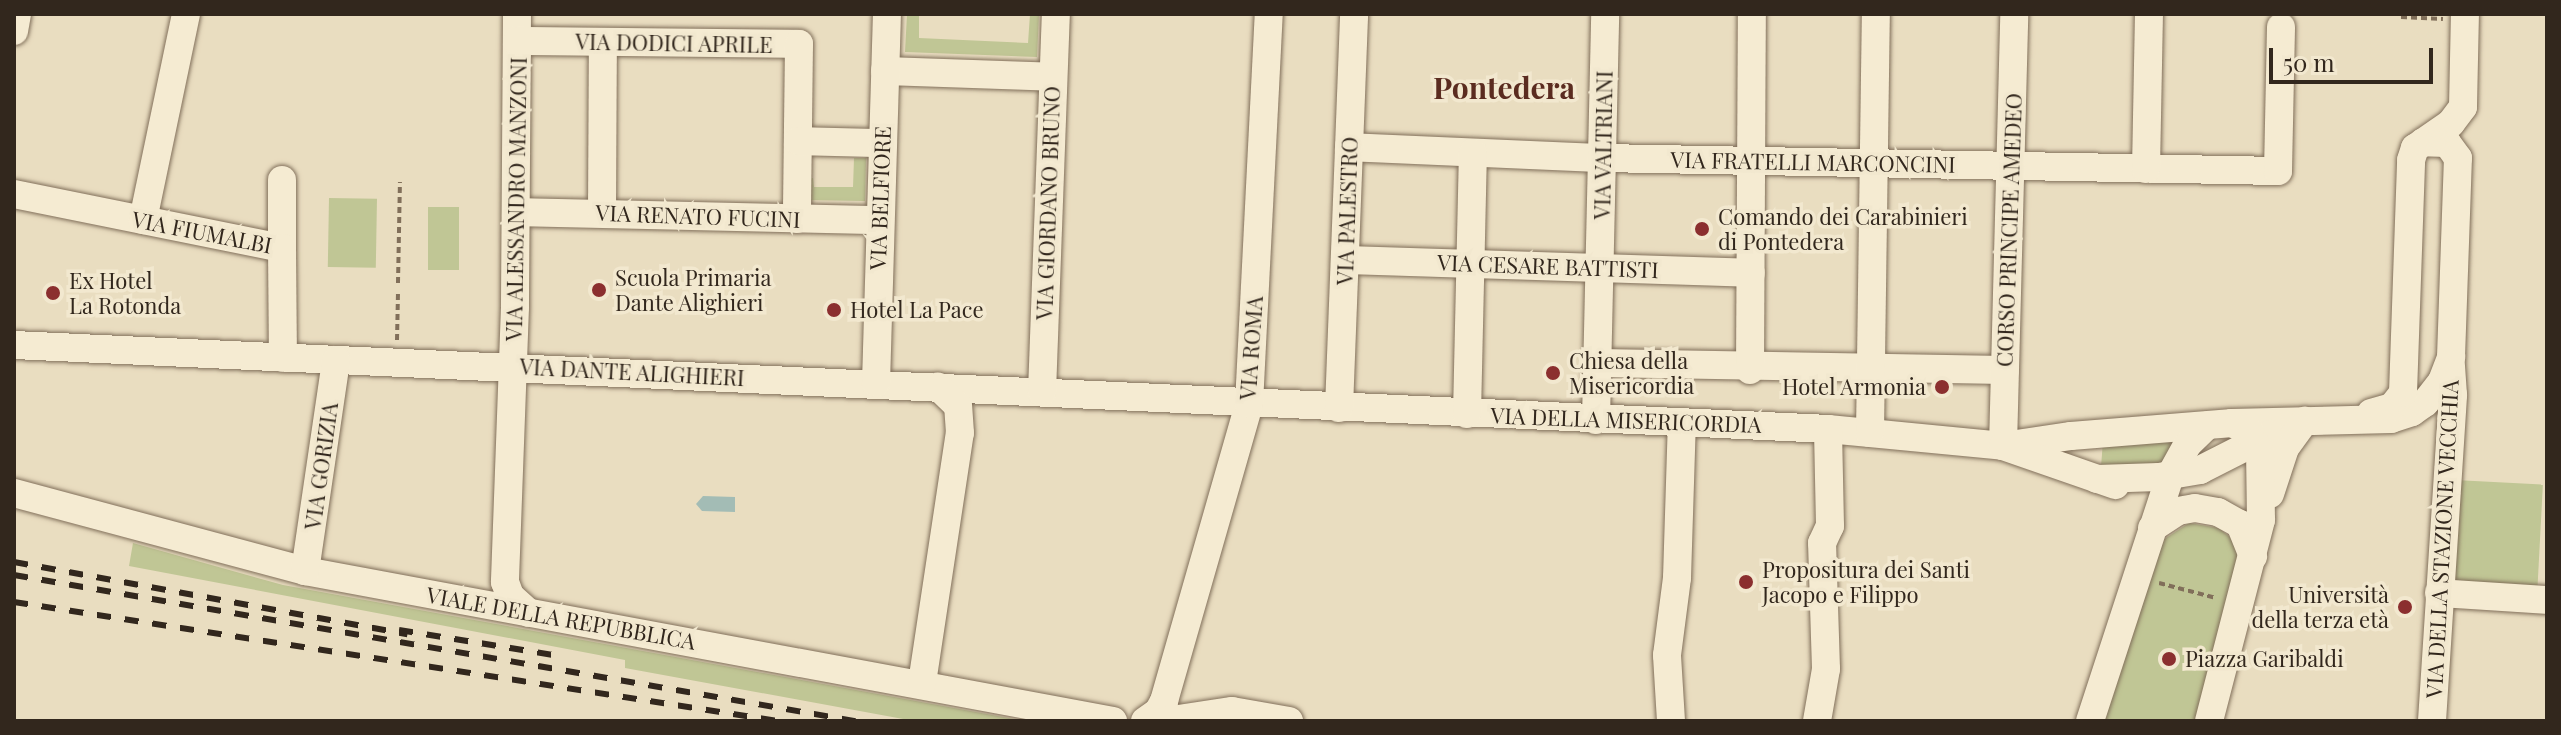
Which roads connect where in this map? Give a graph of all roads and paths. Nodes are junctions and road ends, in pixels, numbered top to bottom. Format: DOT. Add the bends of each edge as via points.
graph roads {
  1 [pos="17,14"];
  2 [pos="186,14"];
  3 [pos="887,14"];
  4 [pos="1056,14"];
  5 [pos="1269,14"];
  6 [pos="1354,14"];
  7 [pos="1605,14"];
  8 [pos="1752,14"];
  9 [pos="1876,14"];
  10 [pos="2014,14"];
  11 [pos="2149,14"];
  12 [pos="2457,16"];
  13 [pos="2401,17"];
  14 [pos="2281,27"];
  15 [pos="517,28"];
  16 [pos="14,31"];
  17 [pos="603,43"];
  18 [pos="885,71"];
  19 [pos="1053,77"];
  20 [pos="798,141"];
  21 [pos="2423,142"];
  22 [pos="882,143"];
  23 [pos="1349,147"];
  24 [pos="1473,153"];
  25 [pos="1602,158"];
  26 [pos="1750,160"];
  27 [pos="1874,163"];
  28 [pos="2011,167"];
  29 [pos="2146,169"];
  30 [pos="282,180"];
  31 [pos="400,182"];
  32 [pos="14,194"];
  33 [pos="516,212"];
  34 [pos="602,213"];
  35 [pos="797,219"];
  36 [pos="143,220"];
  37 [pos="879,220"];
  38 [pos="282,248"];
  39 [pos="1345,260"];
  40 [pos="1470,264"];
  41 [pos="1601,268"];
  42 [pos="1751,273"];
  43 [pos="398,283"];
  44 [pos="398,293"];
  45 [pos="14,345"];
  46 [pos="396,346"];
  47 [pos="2451,357"];
  48 [pos="283,358"];
  49 [pos="336,360"];
  50 [pos="1599,363"];
  51 [pos="1870,366"];
  52 [pos="514,367"];
  53 [pos="1751,367"];
  54 [pos="2005,370"];
  55 [pos="1833,373"];
  56 [pos="876,383"];
  57 [pos="938,387"];
  58 [pos="1042,392"];
  59 [pos="1249,404"];
  60 [pos="1339,408"];
  61 [pos="1467,414"];
  62 [pos="2345,419"];
  63 [pos="1596,420"];
  64 [pos="2303,420"];
  65 [pos="1682,422"];
  66 [pos="2220,424"];
  67 [pos="1851,431"];
  68 [pos="2257,441"];
  69 [pos="2003,446"];
  70 [pos="2170,476"];
  71 [pos="2097,479"];
  72 [pos="14,493"];
  73 [pos="2156,516"];
  74 [pos="2261,520"];
  75 [pos="2253,558"];
  76 [pos="305,571"];
  77 [pos="2149,580"];
  78 [pos="2439,593"];
  79 [pos="2210,596"];
  80 [pos="2547,600"];
  81 [pos="529,613"];
  82 [pos="1171,671"];
  83 [pos="922,683"];
  84 [pos="1232,711"];
  85 [pos="1113,721"];
  86 [pos="1145,721"];
  87 [pos="1165,721"];
  88 [pos="1289,721"];
  89 [pos="1671,721"];
  90 [pos="1817,721"];
  91 [pos="2090,721"];
  92 [pos="2209,721"];
  93 [pos="2432,721"];
  1 -- 16 [label="street"];
  2 -- 36 [label="street"];
  3 -- 18 [label="street, VIA BELFIORE"];
  4 -- 19 [label="street, VIA GIORDANO BRUNO"];
  5 -- 59 [label="street, VIA ROMA"];
  6 -- 23 [label="street, VIA PALESTRO"];
  7 -- 25 [label="street, VIA VALTRIANI"];
  8 -- 26 [label="street"];
  9 -- 27 [label="street"];
  10 -- 28 [label="street, CORSO PRINCIPE AMEDEO"];
  11 -- 29 [label="street"];
  12 -- 13 [label="path"];
  12 -- 21 [label="street" via="2463,107 2451,123"];
  14 -- 29 [label="street, VIA FRATELLI MARCONCINI" via="2278,171"];
  15 -- 17 [label="street, VIA DODICI APRILE"];
  15 -- 33 [label="street, VIA ALESSANDRO MANZONI"];
  17 -- 20 [label="street, VIA DODICI APRILE" via="799,44"];
  17 -- 34 [label="street"];
  18 -- 19 [label="street"];
  18 -- 22 [label="street, VIA BELFIORE"];
  19 -- 58 [label="street, VIA GIORDANO BRUNO"];
  20 -- 22 [label="street"];
  20 -- 35 [label="street, VIA DODICI APRILE"];
  21 -- 47 [label="street, VIA DELLA STAZIONE VECCHIA" via="2447,143 2458,158"];
  21 -- 62 [label="street" via="2411,160 2403,393 2392,407"];
  22 -- 37 [label="street, VIA BELFIORE"];
  23 -- 24 [label="street, VIA FRATELLI MARCONCINI"];
  23 -- 39 [label="street, VIA PALESTRO"];
  24 -- 25 [label="street, VIA FRATELLI MARCONCINI"];
  24 -- 40 [label="street"];
  25 -- 26 [label="street, VIA FRATELLI MARCONCINI"];
  25 -- 41 [label="street, VIA VALTRIANI"];
  26 -- 27 [label="street, VIA FRATELLI MARCONCINI"];
  26 -- 42 [label="street"];
  27 -- 28 [label="street, VIA FRATELLI MARCONCINI"];
  27 -- 51 [label="street"];
  28 -- 29 [label="street, VIA FRATELLI MARCONCINI"];
  28 -- 54 [label="street, CORSO PRINCIPE AMEDEO"];
  30 -- 38 [label="street"];
  31 -- 43 [label="path"];
  32 -- 36 [label="street, VIA FIUMALBI"];
  33 -- 34 [label="street, VIA RENATO FUCINI"];
  33 -- 52 [label="street, VIA ALESSANDRO MANZONI"];
  34 -- 35 [label="street, VIA RENATO FUCINI"];
  35 -- 37 [label="street, VIA RENATO FUCINI"];
  36 -- 38 [label="street, VIA FIUMALBI"];
  37 -- 56 [label="street, VIA BELFIORE"];
  38 -- 48 [label="street, VIA FIUMALBI"];
  39 -- 40 [label="street, VIA CESARE BATTISTI"];
  39 -- 60 [label="street, VIA PALESTRO"];
  40 -- 41 [label="street, VIA CESARE BATTISTI"];
  40 -- 61 [label="street"];
  41 -- 42 [label="street, VIA CESARE BATTISTI"];
  41 -- 50 [label="street, VIA VALTRIANI"];
  42 -- 53 [label="street"];
  44 -- 46 [label="path"];
  45 -- 48 [label="street, VIA DANTE ALIGHIERI"];
  47 -- 62 [label="street" via="2437,389 2412,412 2391,419"];
  47 -- 78 [label="street, VIA DELLA STAZIONE VECCHIA"];
  48 -- 49 [label="street, VIA DANTE ALIGHIERI"];
  49 -- 52 [label="street, VIA DANTE ALIGHIERI"];
  49 -- 76 [label="street, VIA GORIZIA"];
  50 -- 53 [label="street"];
  50 -- 63 [label="street, VIA VALTRIANI"];
  51 -- 53 [label="street"];
  51 -- 54 [label="street"];
  51 -- 67 [label="street"];
  52 -- 56 [label="street, VIA DANTE ALIGHIERI"];
  52 -- 81 [label="street, VIA ALESSANDRO MANZONI" via="505,586"];
  54 -- 69 [label="street, CORSO PRINCIPE AMEDEO"];
  55 -- 67 [label="street" via="1847,375 1853,384"];
  56 -- 57 [label="street, VIA DANTE ALIGHIERI"];
  57 -- 58 [label="street, VIA DANTE ALIGHIERI"];
  57 -- 83 [label="street" via="958,406 960,433"];
  58 -- 59 [label="street, VIA DANTE ALIGHIERI"];
  59 -- 60 [label="street, VIA DELLA MISERICORDIA"];
  59 -- 82 [label="street, VIA ROMA"];
  60 -- 61 [label="street, VIA DELLA MISERICORDIA"];
  61 -- 63 [label="street, VIA DELLA MISERICORDIA"];
  62 -- 64 [label="street, VIA DELLA MISERICORDIA"];
  63 -- 65 [label="street, VIA DELLA MISERICORDIA"];
  64 -- 66 [label="street, VIA DELLA MISERICORDIA"];
  64 -- 68 [label="street, VIA DELLA MISERICORDIA"];
  64 -- 74 [label="street" via="2285,448"];
  65 -- 67 [label="street, VIA DELLA MISERICORDIA"];
  65 -- 89 [label="street" via="1676,598 1667,655"];
  66 -- 68 [label="street" via="2247,430"];
  66 -- 69 [label="street, VIA DELLA MISERICORDIA"];
  66 -- 70 [label="street" via="2187,445"];
  67 -- 69 [label="street, VIA DELLA MISERICORDIA"];
  67 -- 90 [label="street" via="1822,543 1826,669"];
  68 -- 70 [label="street, VIA DELLA MISERICORDIA" via="2206,468"];
  68 -- 74 [label="street"];
  69 -- 71 [label="street, VIA DELLA MISERICORDIA"];
  70 -- 71 [label="street, VIA DELLA MISERICORDIA"];
  70 -- 73 [label="street"];
  71 -- 73 [label="street, VIA DELLA MISERICORDIA"];
  72 -- 76 [label="street, VIALE DELLA REPUBBLICA"];
  73 -- 75 [label="street" via="2195,508 2218,512 2240,524"];
  73 -- 91 [label="street"];
  74 -- 75 [label="street"];
  75 -- 92 [label="street"];
  76 -- 81 [label="street, VIALE DELLA REPUBBLICA"];
  77 -- 79 [label="path"];
  78 -- 80 [label="street"];
  78 -- 93 [label="street, VIA DELLA STAZIONE VECCHIA"];
  81 -- 83 [label="street, VIALE DELLA REPUBBLICA"];
  82 -- 84 [label="street" via="1189,700"];
  82 -- 86 [label="street, VIA ROMA" via="1162,706"];
  83 -- 85 [label="street, VIALE DELLA REPUBBLICA"];
  84 -- 87 [label="street"];
  84 -- 88 [label="street"];
}
